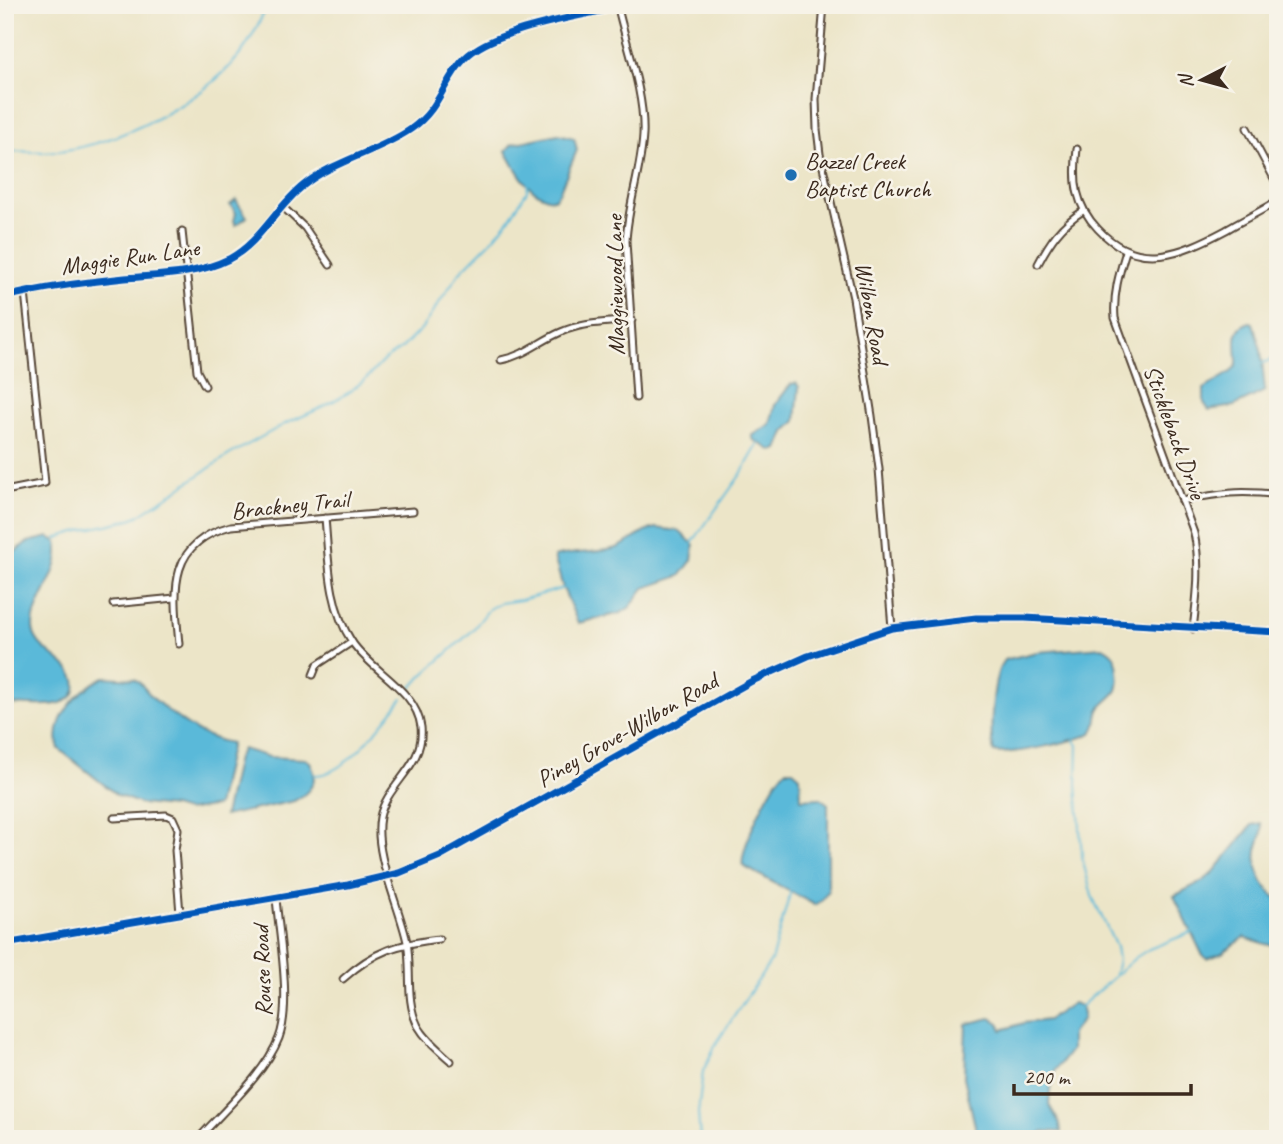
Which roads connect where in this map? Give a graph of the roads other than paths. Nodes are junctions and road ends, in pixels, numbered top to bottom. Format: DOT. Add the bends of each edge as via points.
graph roads {
  1 [pos="629,5"];
  2 [pos="824,5"];
  3 [pos="618,8"];
  4 [pos="1247,128"];
  5 [pos="1077,149"];
  6 [pos="1278,186"];
  7 [pos="1278,201"];
  8 [pos="283,207"];
  9 [pos="1083,211"];
  10 [pos="182,231"];
  11 [pos="1126,251"];
  12 [pos="1038,264"];
  13 [pos="330,265"];
  14 [pos="186,272"];
  15 [pos="26,292"];
  16 [pos="5,297"];
  17 [pos="632,320"];
  18 [pos="501,360"];
  19 [pos="205,386"];
  20 [pos="636,398"];
  21 [pos="5,491"];
  22 [pos="1278,495"];
  23 [pos="1182,501"];
  24 [pos="413,511"];
  25 [pos="325,518"];
  26 [pos="175,598"];
  27 [pos="113,604"];
  28 [pos="892,628"];
  29 [pos="1193,628"];
  30 [pos="1278,632"];
  31 [pos="352,642"];
  32 [pos="180,644"];
  33 [pos="313,675"];
  34 [pos="114,818"];
  35 [pos="388,876"];
  36 [pos="275,898"];
  37 [pos="180,914"];
  38 [pos="439,939"];
  39 [pos="407,943"];
  40 [pos="5,944"];
  41 [pos="343,979"];
  42 [pos="451,1061"];
  43 [pos="198,1139"];
  1 -- 3 [label="street, Maggie Run Lane"];
  2 -- 28 [label="street, Wilbon Road" via="817,129 853,298 872,416"];
  3 -- 8 [label="street, Maggie Run Lane" via="487,42 460,64 439,102 422,121 403,135 311,179"];
  3 -- 17 [label="street, Maggiewood Lane" via="641,103 643,133 627,229"];
  4 -- 6 [label="street"];
  5 -- 9 [label="street" via="1075,172"];
  7 -- 11 [label="street" via="1190,248 1150,256"];
  8 -- 13 [label="street" via="305,228"];
  8 -- 14 [label="street, Maggie Run Lane" via="237,254"];
  9 -- 11 [label="street"];
  9 -- 12 [label="street" via="1065,222"];
  10 -- 14 [label="street"];
  11 -- 23 [label="street, Stickleback Drive" via="1117,281 1115,318"];
  14 -- 15 [label="street, Maggie Run Lane"];
  14 -- 19 [label="street" via="197,371"];
  15 -- 16 [label="street, Maggie Run Lane"];
  15 -- 21 [label="street" via="45,483"];
  17 -- 18 [label="street" via="575,327 516,358"];
  17 -- 20 [label="street, Maggiewood Lane"];
  22 -- 23 [label="street" via="1231,491"];
  23 -- 29 [label="street, Stickleback Drive" via="1197,548 1199,584"];
  24 -- 25 [label="street, Brackney Trail"];
  25 -- 26 [label="street, Brackney Trail" via="231,526 212,532 198,541 183,561"];
  25 -- 31 [label="street" via="335,606"];
  26 -- 27 [label="street"];
  26 -- 32 [label="street, Brackney Trail"];
  28 -- 29 [label="street, Piney Grove-Wilbon Road" via="976,618 1025,618"];
  28 -- 35 [label="street, Piney Grove-Wilbon Road" via="808,656 752,681 440,856"];
  29 -- 30 [label="street, Piney Grove-Wilbon Road"];
  31 -- 33 [label="street" via="317,665"];
  31 -- 35 [label="street" via="411,700 421,727 415,760 380,814 379,843"];
  34 -- 37 [label="street" via="166,816 177,823"];
  35 -- 36 [label="street, Piney Grove-Wilbon Road"];
  35 -- 39 [label="street"];
  36 -- 37 [label="street, Piney Grove-Wilbon Road"];
  36 -- 43 [label="street, Rouse Road" via="284,1008 279,1037 263,1065"];
  37 -- 40 [label="street, Piney Grove-Wilbon Road"];
  38 -- 39 [label="street"];
  39 -- 41 [label="street" via="362,962"];
  39 -- 42 [label="street" via="417,1024"];
}
